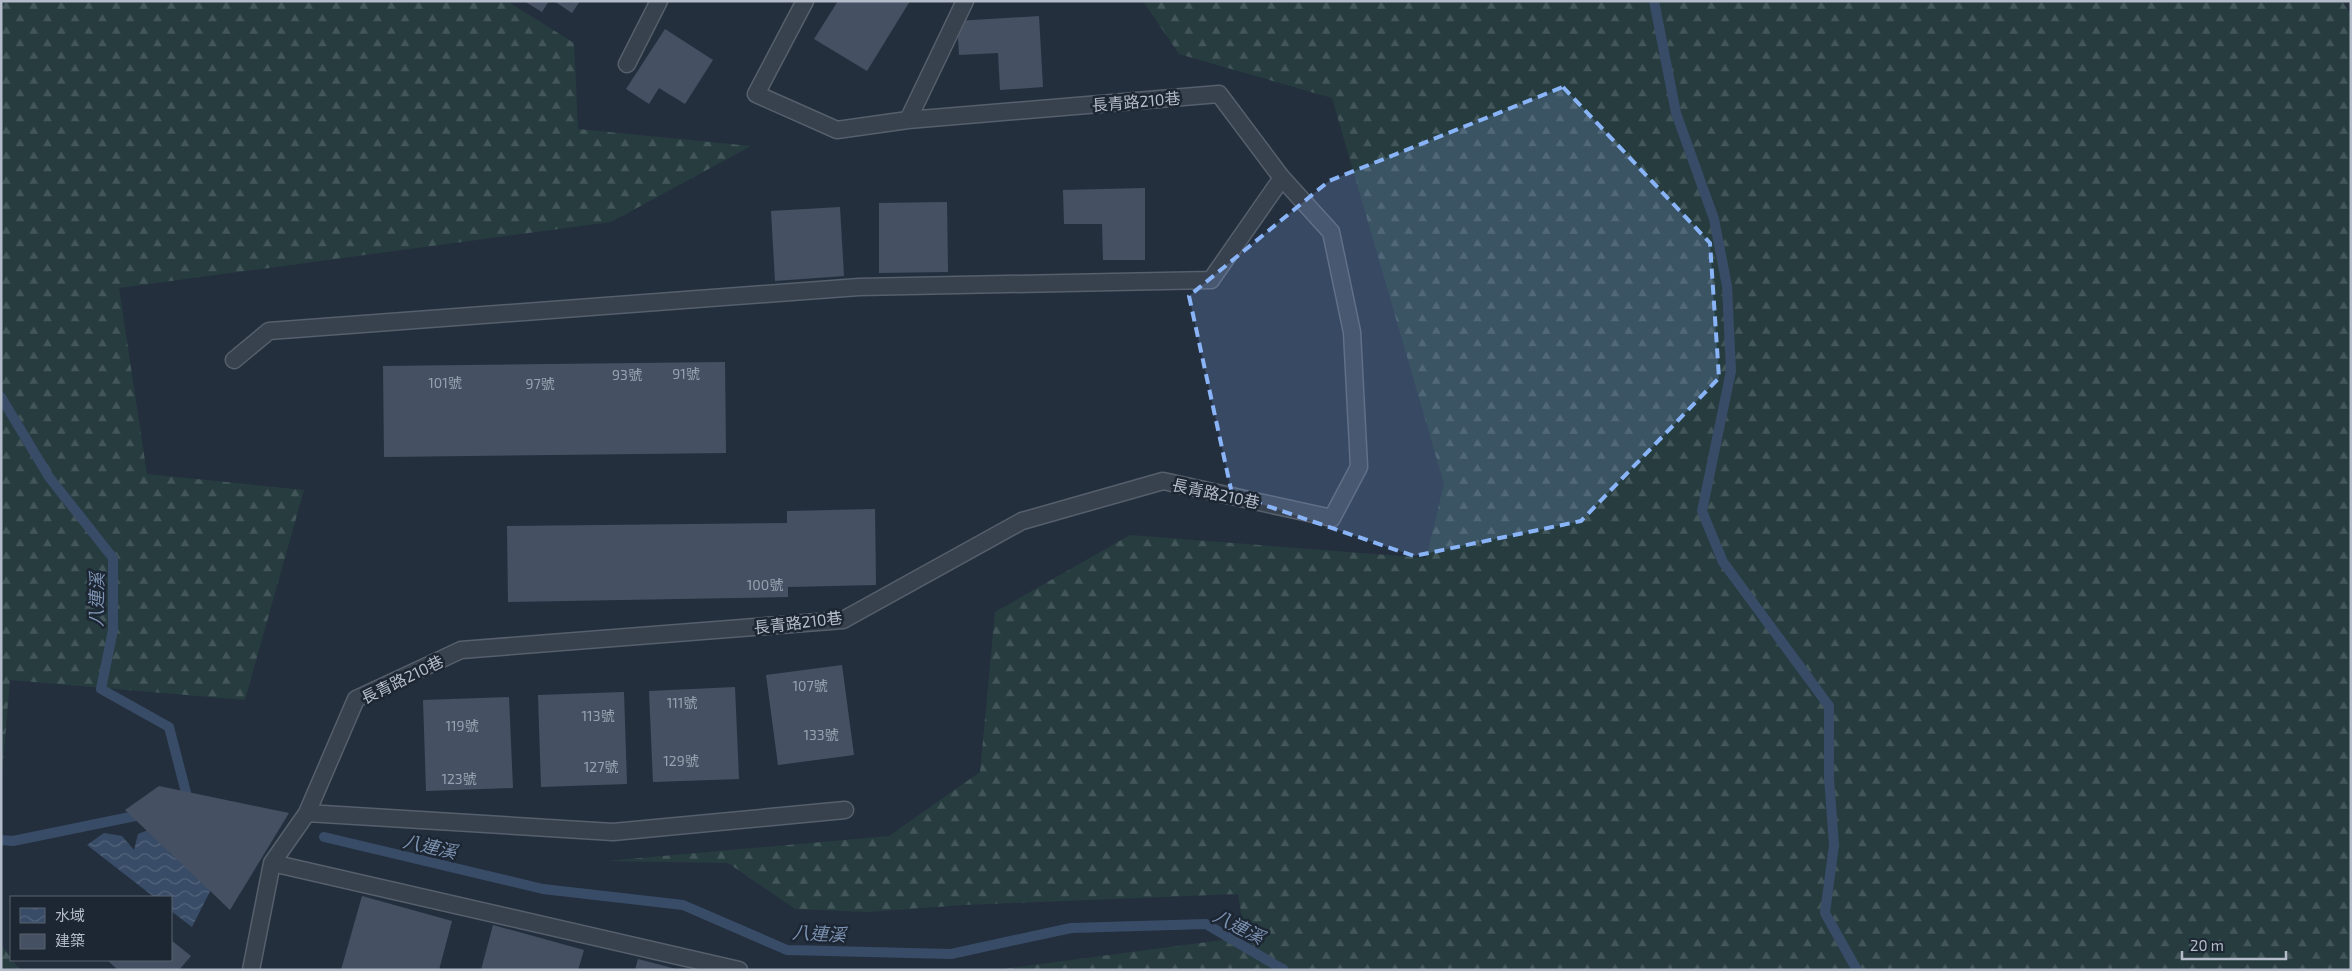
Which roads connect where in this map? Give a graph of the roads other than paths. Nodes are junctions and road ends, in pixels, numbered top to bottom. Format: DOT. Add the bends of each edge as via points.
graph roads {
  1 [pos="659,1"];
  2 [pos="805,1"];
  3 [pos="965,1"];
  4 [pos="628,64"];
  5 [pos="908,120"];
  6 [pos="1282,178"];
  7 [pos="234,360"];
  8 [pos="845,810"];
  9 [pos="307,813"];
  10 [pos="272,863"];
  11 [pos="251,970"];
  12 [pos="739,970"];
  1 -- 4 [label="lane"];
  2 -- 5 [label="lane, 長青路210巷" via="756,94 838,130"];
  3 -- 5 [label="lane"];
  5 -- 6 [label="lane, 長青路210巷" via="1219,94"];
  6 -- 7 [label="lane" via="1211,280 859,287 269,331"];
  6 -- 9 [label="lane, 長青路210巷" via="1331,232 1352,332 1359,468 1332,518 1163,481 1022,521 843,620 461,650 356,699"];
  8 -- 9 [label="lane" via="613,832"];
  9 -- 10 [label="lane, 長青路210巷"];
  10 -- 11 [label="lane, 長青路210巷"];
  10 -- 12 [label="lane"];
}
